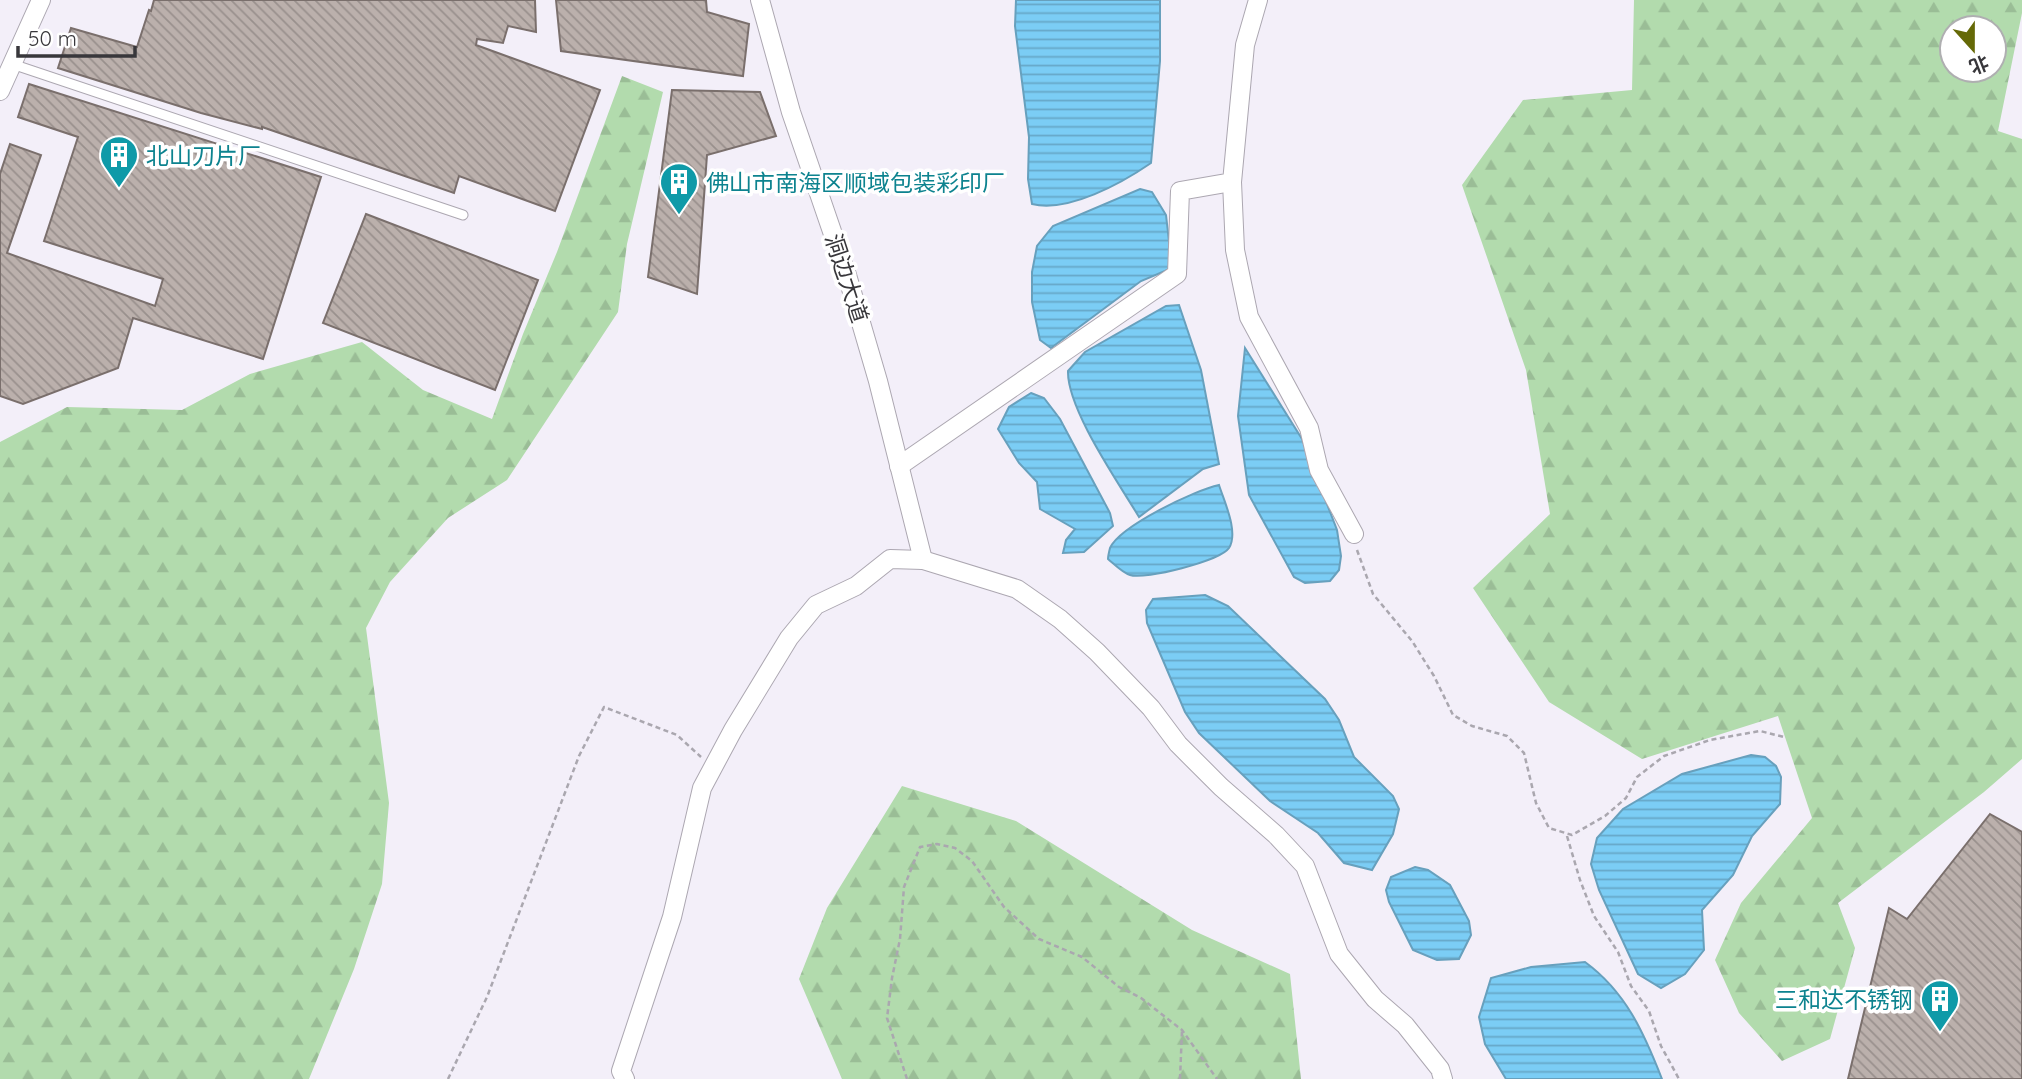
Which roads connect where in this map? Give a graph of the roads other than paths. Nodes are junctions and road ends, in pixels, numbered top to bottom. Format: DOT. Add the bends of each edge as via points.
graph roads {
  1 [pos="41,0"];
  2 [pos="760,0"];
  3 [pos="1244,0"];
  4 [pos="1255,9"];
  5 [pos="12,64"];
  6 [pos="0,91"];
  7 [pos="1232,182"];
  8 [pos="463,215"];
  9 [pos="899,466"];
  10 [pos="1354,534"];
  11 [pos="923,560"];
  12 [pos="625,1079"];
  13 [pos="1443,1079"];
  1 -- 5 [label="street"];
  2 -- 9 [label="street, 洞边大道" via="791,112 847,275"];
  3 -- 4 [label="street"];
  4 -- 7 [label="street" via="1245,45"];
  5 -- 6 [label="street"];
  5 -- 8 [label="lane"];
  7 -- 9 [label="street" via="1180,191 1177,274"];
  7 -- 10 [label="street" via="1235,250 1249,317 1308,428 1320,471"];
  9 -- 11 [label="street, 洞边大道"];
  11 -- 12 [label="street" via="890,559 856,586 816,605 789,638 715,764 702,788 672,917 621,1070"];
  11 -- 13 [label="street" via="1017,589 1097,652 1151,708 1178,744 1305,866 1339,954 1375,999 1405,1025"];
}
